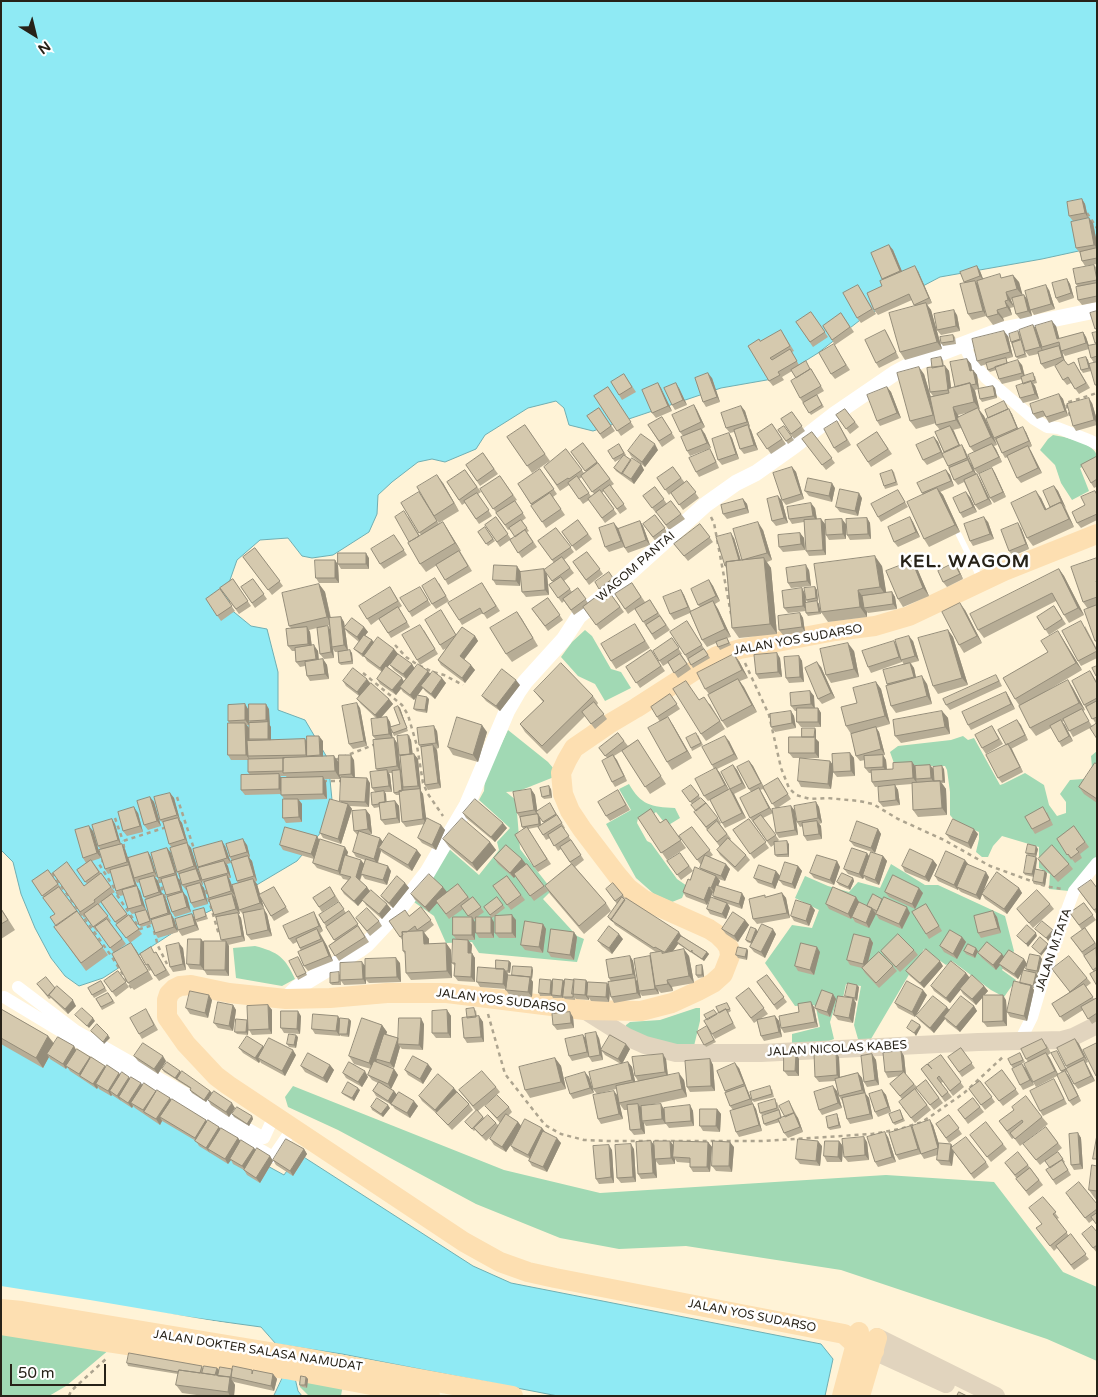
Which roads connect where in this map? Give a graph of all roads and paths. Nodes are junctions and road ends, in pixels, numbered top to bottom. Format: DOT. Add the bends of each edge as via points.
graph roads {
  1 [pos="1087,213"];
  2 [pos="1097,228"];
  3 [pos="1097,310"];
  4 [pos="963,344"];
  5 [pos="1097,393"];
  6 [pos="1066,403"];
  7 [pos="1097,444"];
  8 [pos="705,505"];
  9 [pos="1097,534"];
  10 [pos="959,536"];
  11 [pos="982,581"];
  12 [pos="732,616"];
  13 [pos="395,645"];
  14 [pos="740,649"];
  15 [pos="362,673"];
  16 [pos="380,680"];
  17 [pos="376,684"];
  18 [pos="463,685"];
  19 [pos="413,735"];
  20 [pos="403,739"];
  21 [pos="380,743"];
  22 [pos="328,762"];
  23 [pos="347,781"];
  24 [pos="322,782"];
  25 [pos="177,797"];
  26 [pos="115,818"];
  27 [pos="167,827"];
  28 [pos="454,829"];
  29 [pos="122,841"];
  30 [pos="116,849"];
  31 [pos="101,853"];
  32 [pos="196,855"];
  33 [pos="1097,863"];
  34 [pos="52,873"];
  35 [pos="158,875"];
  36 [pos="206,888"];
  37 [pos="1074,891"];
  38 [pos="117,896"];
  39 [pos="165,898"];
  40 [pos="110,900"];
  41 [pos="90,915"];
  42 [pos="151,918"];
  43 [pos="84,919"];
  44 [pos="153,925"];
  45 [pos="218,935"];
  46 [pos="167,964"];
  47 [pos="18,987"];
  48 [pos="132,989"];
  49 [pos="4,997"];
  50 [pos="286,998"];
  51 [pos="484,998"];
  52 [pos="584,1010"];
  53 [pos="1097,1025"];
  54 [pos="72,1033"];
  55 [pos="1020,1041"];
  56 [pos="166,1088"];
  57 [pos="274,1116"];
  58 [pos="293,1128"];
  59 [pos="1,1309"];
  60 [pos="1,1325"];
  61 [pos="121,1336"];
  62 [pos="862,1339"];
  63 [pos="426,1390"];
  64 [pos="68,1396"];
  65 [pos="513,1396"];
  66 [pos="842,1396"];
  67 [pos="860,1396"];
  68 [pos="971,1396"];
  69 [pos="996,1396"];
  1 -- 2 [label="path"];
  3 -- 4 [label="street, WAGOM PANTAI" via="1001,330"];
  4 -- 7 [label="street" via="986,378 1034,419 1047,427 1058,428"];
  4 -- 8 [label="street, WAGOM PANTAI" via="895,373 756,473"];
  5 -- 6 [label="path"];
  8 -- 12 [label="path" via="714,523"];
  8 -- 28 [label="street, WAGOM PANTAI" via="579,616 564,639 520,689"];
  9 -- 11 [label="main road, JALAN YOS SUDARSO"];
  10 -- 11 [label="lane"];
  11 -- 14 [label="main road, JALAN YOS SUDARSO" via="909,616 875,626 828,628"];
  13 -- 18 [label="path" via="418,666"];
  14 -- 37 [label="path" via="769,715 781,768 789,788 796,795 873,804 990,866 1045,886"];
  14 -- 52 [label="main road, JALAN YOS SUDARSO" via="717,656 609,724 574,748 566,760 561,773 563,794 570,811 617,875 644,900 718,935 729,948 730,956 717,980 672,1003 641,1011"];
  15 -- 17 [label="path"];
  16 -- 17 [label="path"];
  17 -- 19 [label="path" via="402,704"];
  19 -- 20 [label="path"];
  19 -- 28 [label="path" via="423,784"];
  21 -- 22 [label="path"];
  23 -- 24 [label="path"];
  25 -- 32 [label="path"];
  26 -- 29 [label="path"];
  27 -- 29 [label="path"];
  28 -- 50 [label="street, WAGOM PANTAI" via="418,886 367,944"];
  29 -- 30 [label="path" via="124,847"];
  31 -- 38 [label="path" via="103,861 99,864"];
  33 -- 37 [label="street, JALAN M.TATA"];
  34 -- 43 [label="path"];
  35 -- 39 [label="path"];
  36 -- 45 [label="path"];
  37 -- 55 [label="street, JALAN M.TATA" via="1032,1018"];
  38 -- 40 [label="path"];
  38 -- 44 [label="path" via="140,929"];
  41 -- 43 [label="path"];
  42 -- 44 [label="path"];
  43 -- 48 [label="path"];
  44 -- 46 [label="path"];
  47 -- 54 [label="street"];
  49 -- 54 [label="street"];
  50 -- 51 [label="main road, JALAN YOS SUDARSO" via="447,993"];
  50 -- 57 [label="main road, JALAN YOS SUDARSO" via="185,985 174,988 167,1000 168,1017 197,1056 216,1076"];
  51 -- 52 [label="main road, JALAN YOS SUDARSO"];
  51 -- 55 [label="path" via="505,1074 545,1125 561,1134 584,1140 762,1141 872,1134 900,1129 922,1122 964,1093"];
  52 -- 55 [label="main road, JALAN NICOLAS KABES" via="645,1045 676,1053 760,1053"];
  53 -- 55 [label="main road, JALAN NICOLAS KABES" via="1062,1040"];
  54 -- 56 [label="street"];
  56 -- 57 [label="street" via="264,1138"];
  56 -- 58 [label="street" via="274,1157"];
  57 -- 58 [label="main road, JALAN YOS SUDARSO"];
  58 -- 62 [label="main road, JALAN YOS SUDARSO" via="464,1242 500,1262 555,1278"];
  59 -- 61 [label="main road, JALAN DOKTER SALASA NAMUDAT" via="22,1311"];
  60 -- 61 [label="main road, JALAN DOKTER SALASA NAMUDAT"];
  61 -- 63 [label="main road, JALAN DOKTER SALASA NAMUDAT" via="296,1364"];
  61 -- 64 [label="path" via="118,1348"];
  62 -- 66 [label="main road"];
  62 -- 67 [label="main road"];
  62 -- 68 [label="main road"];
  62 -- 69 [label="main road"];
  63 -- 65 [label="main road, JALAN DOKTER SALASA NAMUDAT"];
}
